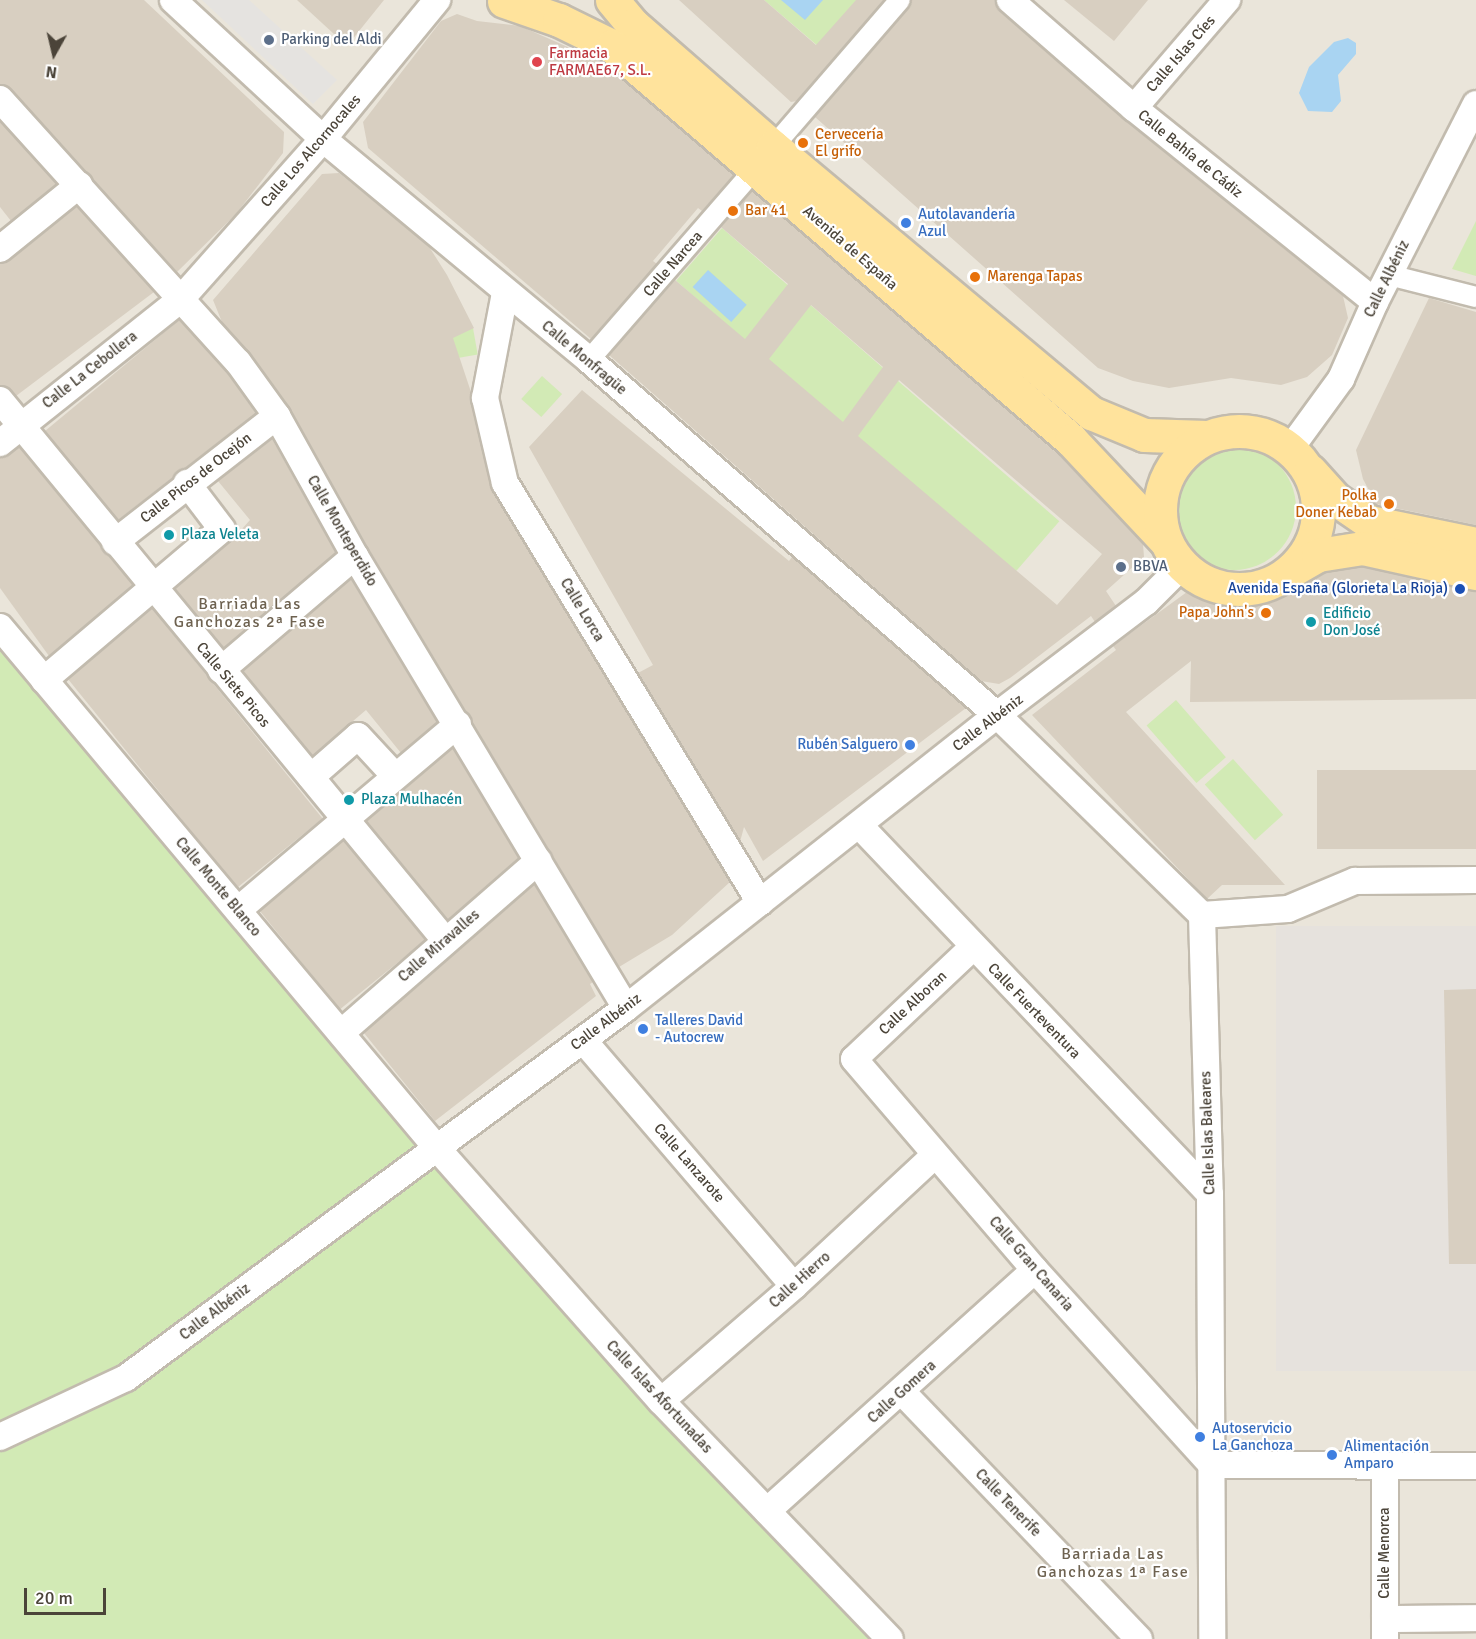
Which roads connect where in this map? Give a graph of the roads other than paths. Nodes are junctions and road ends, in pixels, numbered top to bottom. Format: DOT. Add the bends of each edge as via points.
graph roads {
  1 [pos="173,0"];
  2 [pos="437,0"];
  3 [pos="501,0"];
  4 [pos="612,0"];
  5 [pos="900,0"];
  6 [pos="1010,0"];
  7 [pos="1227,0"];
  8 [pos="0,99"];
  9 [pos="1476,104"];
  10 [pos="1134,108"];
  11 [pos="323,139"];
  12 [pos="765,157"];
  13 [pos="79,185"];
  14 [pos="1,246"];
  15 [pos="1389,275"];
  16 [pos="505,293"];
  17 [pos="1476,297"];
  18 [pos="182,299"];
  19 [pos="1375,302"];
  20 [pos="589,360"];
  21 [pos="0,400"];
  22 [pos="277,416"];
  23 [pos="21,425"];
  24 [pos="1207,437"];
  25 [pos="0,443"];
  26 [pos="1298,458"];
  27 [pos="188,483"];
  28 [pos="115,542"];
  29 [pos="1476,544"];
  30 [pos="1174,553"];
  31 [pos="355,556"];
  32 [pos="1288,572"];
  33 [pos="1476,573"];
  34 [pos="152,588"];
  35 [pos="0,627"];
  36 [pos="221,670"];
  37 [pos="44,680"];
  38 [pos="997,715"];
  39 [pos="458,724"];
  40 [pos="395,776"];
  41 [pos="311,777"];
  42 [pos="345,822"];
  43 [pos="859,825"];
  44 [pos="538,861"];
  45 [pos="1476,880"];
  46 [pos="760,903"];
  47 [pos="238,910"];
  48 [pos="1202,915"];
  49 [pos="444,940"];
  50 [pos="973,948"];
  51 [pos="626,1008"];
  52 [pos="341,1033"];
  53 [pos="583,1040"];
  54 [pos="854,1059"];
  55 [pos="436,1147"];
  56 [pos="935,1155"];
  57 [pos="1210,1194"];
  58 [pos="1035,1270"];
  59 [pos="794,1286"];
  60 [pos="903,1392"];
  61 [pos="661,1401"];
  62 [pos="0,1437"];
  63 [pos="1212,1465"];
  64 [pos="1476,1466"];
  65 [pos="1384,1467"];
  66 [pos="767,1511"];
  67 [pos="1476,1618"];
  68 [pos="1385,1629"];
  69 [pos="890,1639"];
  70 [pos="1139,1639"];
  71 [pos="1212,1639"];
  1 -- 11 [label="street, Calle Monfragüe"];
  2 -- 11 [label="street, Calle Los Alcornocales"];
  3 -- 12 [label="main road, Avenida de España" via="559,20 612,46"];
  4 -- 12 [label="main road, Avenida de España"];
  5 -- 12 [label="street, Calle Narcea"];
  6 -- 10 [label="street, Calle Bahía de Cádiz"];
  7 -- 10 [label="street, Calle Islas Cíes"];
  8 -- 13 [label="street, Calle Monteperdido"];
  9 -- 15 [label="street, Calle Albéniz"];
  10 -- 19 [label="street, Calle Bahía de Cádiz"];
  11 -- 16 [label="street, Calle Monfragüe"];
  11 -- 18 [label="street, Calle Los Alcornocales"];
  12 -- 20 [label="street, Calle Narcea"];
  12 -- 24 [label="main road, Avenida de España" via="1091,413 1144,435"];
  12 -- 30 [label="main road, Avenida de España" via="1071,440"];
  13 -- 14 [label="street"];
  13 -- 18 [label="street, Calle Monteperdido"];
  15 -- 17 [label="street"];
  15 -- 19 [label="street, Calle Albéniz"];
  16 -- 20 [label="street, Calle Monfragüe"];
  16 -- 46 [label="street, Calle Lorca" via="485,398 505,483"];
  18 -- 22 [label="street, Calle Monteperdido" via="238,362"];
  18 -- 23 [label="street, Calle La Cebollera"];
  19 -- 26 [label="street, Calle Albéniz" via="1341,379"];
  20 -- 38 [label="street, Calle Monfragüe"];
  21 -- 23 [label="street, Calle Siete Picos"];
  22 -- 27 [label="street, Calle Picos de Ocejón"];
  22 -- 31 [label="street, Calle Monteperdido"];
  23 -- 25 [label="street, Calle La Cebollera"];
  23 -- 28 [label="street, Calle Siete Picos"];
  24 -- 26 [label="main road" via="1228,431 1250,431 1272,438"];
  24 -- 30 [label="main road" via="1186,450 1170,469 1161,500"];
  26 -- 29 [label="main road" via="1334,498 1369,522"];
  26 -- 32 [label="main road" via="1316,488 1319,511 1315,534 1305,555"];
  27 -- 28 [label="street, Calle Picos de Ocejón"];
  27 -- 34 [label="street" via="222,529"];
  28 -- 34 [label="street, Calle Siete Picos"];
  30 -- 32 [label="main road" via="1201,579 1222,587 1245,589 1268,584"];
  30 -- 38 [label="street, Calle Albéniz" via="1146,602"];
  31 -- 36 [label="street"];
  31 -- 39 [label="street, Calle Monteperdido"];
  32 -- 33 [label="main road" via="1318,555 1362,548"];
  34 -- 36 [label="street, Calle Siete Picos"];
  34 -- 37 [label="street"];
  35 -- 37 [label="street, Calle Monte Blanco"];
  36 -- 41 [label="street, Calle Siete Picos"];
  37 -- 47 [label="street, Calle Monte Blanco"];
  38 -- 43 [label="street, Calle Albéniz"];
  38 -- 48 [label="street"];
  39 -- 40 [label="street"];
  39 -- 44 [label="street, Calle Monteperdido"];
  40 -- 41 [label="street" via="358,736"];
  40 -- 42 [label="street"];
  41 -- 42 [label="street, Calle Siete Picos"];
  42 -- 47 [label="street"];
  42 -- 49 [label="street, Calle Siete Picos"];
  43 -- 46 [label="street, Calle Albéniz"];
  43 -- 50 [label="street, Calle Fuerteventura"];
  44 -- 49 [label="street, Calle Miravalles"];
  44 -- 51 [label="street, Calle Monteperdido"];
  45 -- 48 [label="street" via="1355,881 1288,909"];
  46 -- 51 [label="street, Calle Albéniz"];
  47 -- 52 [label="street, Calle Monte Blanco"];
  48 -- 57 [label="street, Calle Islas Baleares"];
  49 -- 52 [label="street, Calle Miravalles"];
  50 -- 54 [label="street, Calle Alboran"];
  50 -- 57 [label="street, Calle Fuerteventura"];
  51 -- 53 [label="street, Calle Albéniz"];
  52 -- 55 [label="street, Calle Monte Blanco"];
  53 -- 55 [label="street, Calle Albéniz"];
  53 -- 59 [label="street, Calle Lanzarote"];
  54 -- 56 [label="street, Calle Gran Canaria"];
  55 -- 61 [label="street, Calle Islas Afortunadas"];
  55 -- 62 [label="street, Calle Albéniz" via="126,1378"];
  56 -- 58 [label="street, Calle Gran Canaria"];
  56 -- 59 [label="street, Calle Hierro"];
  57 -- 63 [label="street, Calle Islas Baleares"];
  58 -- 60 [label="street, Calle Gomera"];
  58 -- 63 [label="street, Calle Gran Canaria"];
  59 -- 61 [label="street, Calle Hierro"];
  60 -- 66 [label="street, Calle Gomera"];
  60 -- 70 [label="street, Calle Tenerife"];
  61 -- 66 [label="street, Calle Islas Afortunadas"];
  63 -- 65 [label="street"];
  63 -- 71 [label="street, Calle Islas Baleares"];
  64 -- 65 [label="street"];
  65 -- 68 [label="street, Calle Menorca"];
  66 -- 69 [label="street, Calle Islas Afortunadas"];
  67 -- 68 [label="street"];
}
